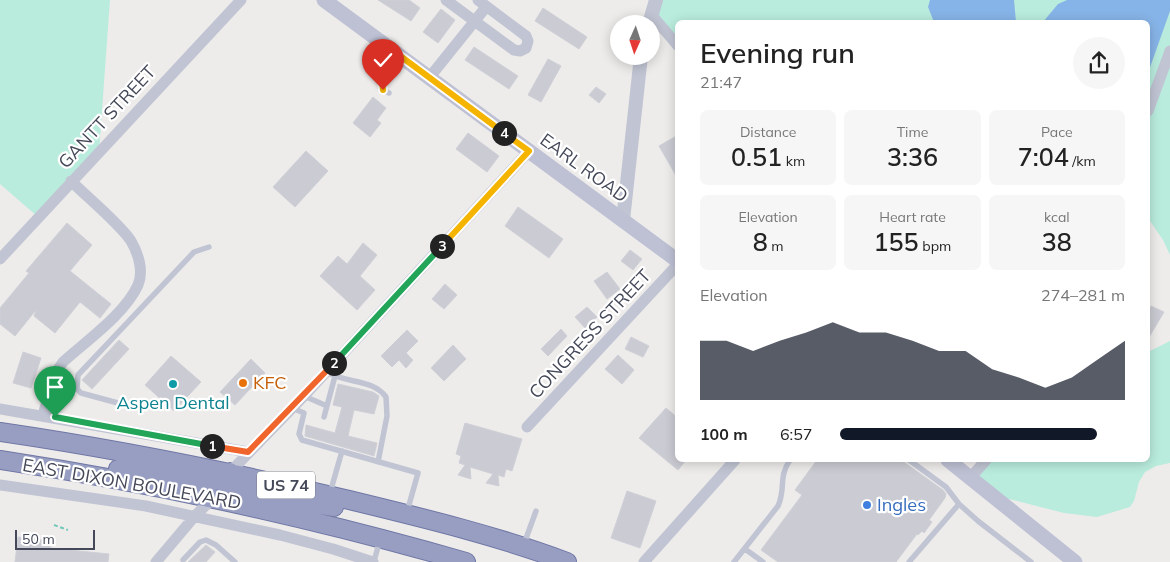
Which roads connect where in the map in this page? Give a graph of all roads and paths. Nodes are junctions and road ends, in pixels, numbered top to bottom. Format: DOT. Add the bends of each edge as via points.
graph roads {
  1 [pos="241,0"];
  2 [pos="324,0"];
  3 [pos="446,0"];
  4 [pos="656,0"];
  5 [pos="482,3"];
  6 [pos="651,15"];
  7 [pos="474,22"];
  8 [pos="660,29"];
  9 [pos="675,43"];
  10 [pos="1170,51"];
  11 [pos="399,55"];
  12 [pos="640,65"];
  13 [pos="429,78"];
  14 [pos="389,93"];
  15 [pos="1150,106"];
  16 [pos="529,151"];
  17 [pos="72,181"];
  18 [pos="623,220"];
  19 [pos="209,247"];
  20 [pos="0,259"];
  21 [pos="675,260"];
  22 [pos="675,265"];
  23 [pos="330,374"];
  24 [pos="304,396"];
  25 [pos="118,404"];
  26 [pos="327,406"];
  27 [pos="0,408"];
  28 [pos="292,408"];
  29 [pos="43,415"];
  30 [pos="324,418"];
  31 [pos="527,427"];
  32 [pos="0,432"];
  33 [pos="342,451"];
  34 [pos="248,452"];
  35 [pos="0,460"];
  36 [pos="378,462"];
  37 [pos="733,462"];
  38 [pos="789,462"];
  39 [pos="912,462"];
  40 [pos="951,462"];
  41 [pos="984,462"];
  42 [pos="230,472"];
  43 [pos="88,474"];
  44 [pos="971,478"];
  45 [pos="0,485"];
  46 [pos="329,495"];
  47 [pos="214,498"];
  48 [pos="959,504"];
  49 [pos="536,511"];
  50 [pos="398,512"];
  51 [pos="194,516"];
  52 [pos="54,525"];
  53 [pos="68,530"];
  54 [pos="380,538"];
  55 [pos="399,542"];
  56 [pos="524,546"];
  57 [pos="745,549"];
  58 [pos="183,560"];
  59 [pos="373,561"];
  60 [pos="156,562"];
  61 [pos="235,562"];
  62 [pos="439,562"];
  63 [pos="466,562"];
  64 [pos="566,562"];
  65 [pos="644,562"];
  66 [pos="734,562"];
  67 [pos="763,562"];
  68 [pos="909,562"];
  69 [pos="1032,562"];
  70 [pos="1075,562"];
  1 -- 17 [label="street, GANTT STREET"];
  2 -- 11 [label="main road, EARL ROAD"];
  3 -- 7 [label="street"];
  4 -- 6 [label="street"];
  5 -- 7 [label="street"];
  5 -- 7 [label="street" via="526,36 526,48 514,50"];
  7 -- 13 [label="street"];
  8 -- 9 [label="street"];
  10 -- 15 [label="street"];
  11 -- 13 [label="main road, EARL ROAD"];
  11 -- 14 [label="lane" via="382,80 383,90"];
  12 -- 18 [label="street"];
  13 -- 16 [label="main road, EARL ROAD"];
  16 -- 18 [label="main road, EARL ROAD"];
  16 -- 23 [label="street"];
  17 -- 20 [label="street, GANTT STREET"];
  17 -- 29 [label="street" via="130,240 138,256 140,271 138,284 127,302 63,362 55,374"];
  18 -- 21 [label="main road, EARL ROAD"];
  19 -- 25 [label="lane" via="194,252 78,375 77,389 81,393"];
  22 -- 31 [label="street, CONGRESS STREET"];
  23 -- 24 [label="street"];
  23 -- 26 [label="lane"];
  23 -- 36 [label="lane" via="376,388 386,397 387,416"];
  24 -- 26 [label="lane"];
  24 -- 28 [label="street"];
  26 -- 30 [label="lane"];
  27 -- 29 [label="street"];
  28 -- 33 [label="lane" via="304,413 299,438"];
  28 -- 34 [label="street"];
  29 -- 34 [label="street"];
  32 -- 42 [label="highway, EAST DIXON BOULEVARD / US 74"];
  33 -- 36 [label="lane"];
  33 -- 46 [label="lane"];
  34 -- 42 [label="street"];
  35 -- 43 [label="highway, EAST DIXON BOULEVARD / US 74"];
  36 -- 50 [label="lane" via="418,473"];
  37 -- 65 [label="street"];
  38 -- 57 [label="lane" via="782,471 782,497 778,506"];
  39 -- 48 [label="lane" via="946,487"];
  40 -- 44 [label="main road"];
  41 -- 44 [label="street"];
  42 -- 43 [label="highway" via="223,479 210,482 113,468"];
  42 -- 46 [label="highway, EAST DIXON BOULEVARD / US 74"];
  43 -- 47 [label="highway, EAST DIXON BOULEVARD / US 74"];
  44 -- 70 [label="main road"];
  45 -- 51 [label="street, EAST DIXON BOULEVARD"];
  46 -- 50 [label="highway, EAST DIXON BOULEVARD / US 74"];
  47 -- 50 [label="highway" via="231,491 353,510"];
  47 -- 51 [label="street"];
  47 -- 54 [label="highway, EAST DIXON BOULEVARD / US 74"];
  48 -- 68 [label="lane"];
  48 -- 69 [label="lane"];
  49 -- 56 [label="lane"];
  50 -- 56 [label="highway, EAST DIXON BOULEVARD / US 74"];
  51 -- 59 [label="street, EAST DIXON BOULEVARD"];
  51 -- 60 [label="street"];
  52 -- 53 [label="path"];
  54 -- 55 [label="highway, EAST DIXON BOULEVARD / US 74"];
  54 -- 59 [label="lane"];
  55 -- 62 [label="highway" via="402,549"];
  55 -- 63 [label="highway, EAST DIXON BOULEVARD / US 74"];
  56 -- 64 [label="highway, EAST DIXON BOULEVARD / US 74"];
  57 -- 66 [label="lane"];
  57 -- 67 [label="lane"];
  58 -- 61 [label="lane" via="206,540"];
}
